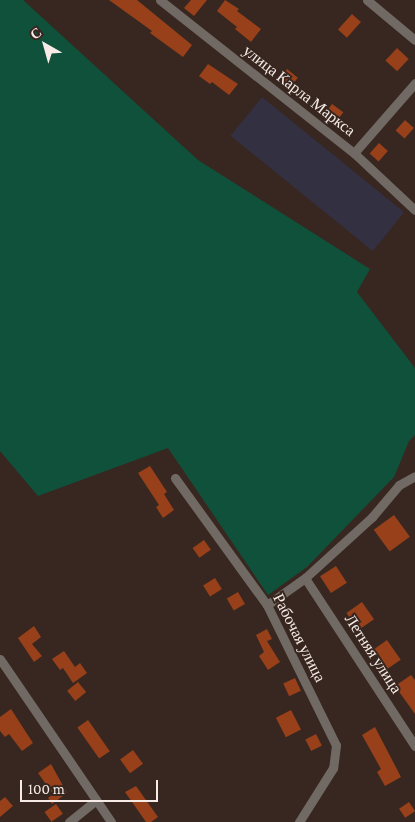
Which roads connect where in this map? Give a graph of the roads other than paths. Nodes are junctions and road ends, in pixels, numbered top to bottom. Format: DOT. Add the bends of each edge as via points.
graph roads {
  1 [pos="160,0"];
  2 [pos="367,0"];
  3 [pos="415,40"];
  4 [pos="415,84"];
  5 [pos="354,153"];
  6 [pos="415,210"];
  7 [pos="415,476"];
  8 [pos="175,478"];
  9 [pos="306,578"];
  10 [pos="267,605"];
  11 [pos="0,659"];
  12 [pos="415,746"];
  13 [pos="96,800"];
  14 [pos="69,822"];
  15 [pos="111,822"];
  16 [pos="299,822"];
  1 -- 5 [label="street, улица Карла Маркса"];
  2 -- 3 [label="street"];
  4 -- 5 [label="street"];
  5 -- 6 [label="street, улица Карла Маркса"];
  7 -- 9 [label="street" via="399,485 372,517"];
  8 -- 10 [label="street, Рабочая улица"];
  9 -- 10 [label="street"];
  9 -- 12 [label="street, Летняя улица"];
  10 -- 16 [label="street, Рабочая улица" via="336,745 333,768"];
  11 -- 13 [label="street"];
  13 -- 14 [label="street"];
  13 -- 15 [label="street"];
}
